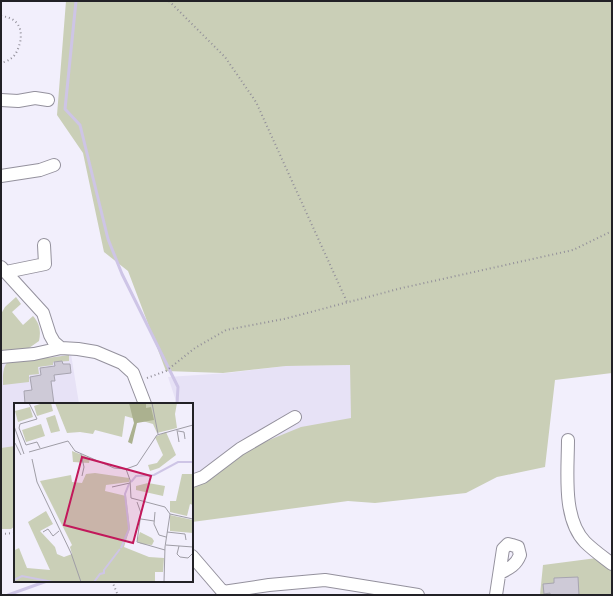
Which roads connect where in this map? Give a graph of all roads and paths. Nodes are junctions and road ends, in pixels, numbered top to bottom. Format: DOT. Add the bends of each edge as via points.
graph roads {
  1 [pos="169,1"];
  2 [pos="1,16"];
  3 [pos="1,63"];
  4 [pos="1,100"];
  5 [pos="48,100"];
  6 [pos="54,165"];
  7 [pos="1,176"];
  8 [pos="612,231"];
  9 [pos="44,245"];
  10 [pos="3,269"];
  11 [pos="347,302"];
  12 [pos="61,348"];
  13 [pos="1,357"];
  14 [pos="137,382"];
  15 [pos="145,403"];
  16 [pos="295,417"];
  17 [pos="568,440"];
  18 [pos="193,481"];
  19 [pos="14,533"];
  20 [pos="1,534"];
  21 [pos="193,557"];
  22 [pos="612,564"];
  23 [pos="500,573"];
  24 [pos="112,582"];
  25 [pos="221,593"];
  26 [pos="117,595"];
  27 [pos="418,595"];
  28 [pos="496,595"];
  1 -- 11 [label="path" via="225,58 256,102"];
  2 -- 3 [label="path" via="14,20 20,28 21,35 18,51 11,59"];
  4 -- 5 [label="street"];
  6 -- 7 [label="street" via="40,170"];
  8 -- 11 [label="path" via="573,250"];
  9 -- 10 [label="street" via="45,264"];
  10 -- 12 [label="street" via="43,313 50,335"];
  11 -- 14 [label="path" via="284,319 226,330 195,348 166,371"];
  12 -- 13 [label="street"];
  12 -- 14 [label="street" via="96,352 109,357 122,363 133,373"];
  14 -- 15 [label="street"];
  16 -- 18 [label="street" via="240,449 203,477"];
  17 -- 22 [label="street" via="568,489 572,519 585,542"];
  19 -- 20 [label="path"];
  21 -- 25 [label="street"];
  23 -- 28 [label="street"];
  24 -- 26 [label="path"];
  25 -- 27 [label="street" via="325,580"];
}
